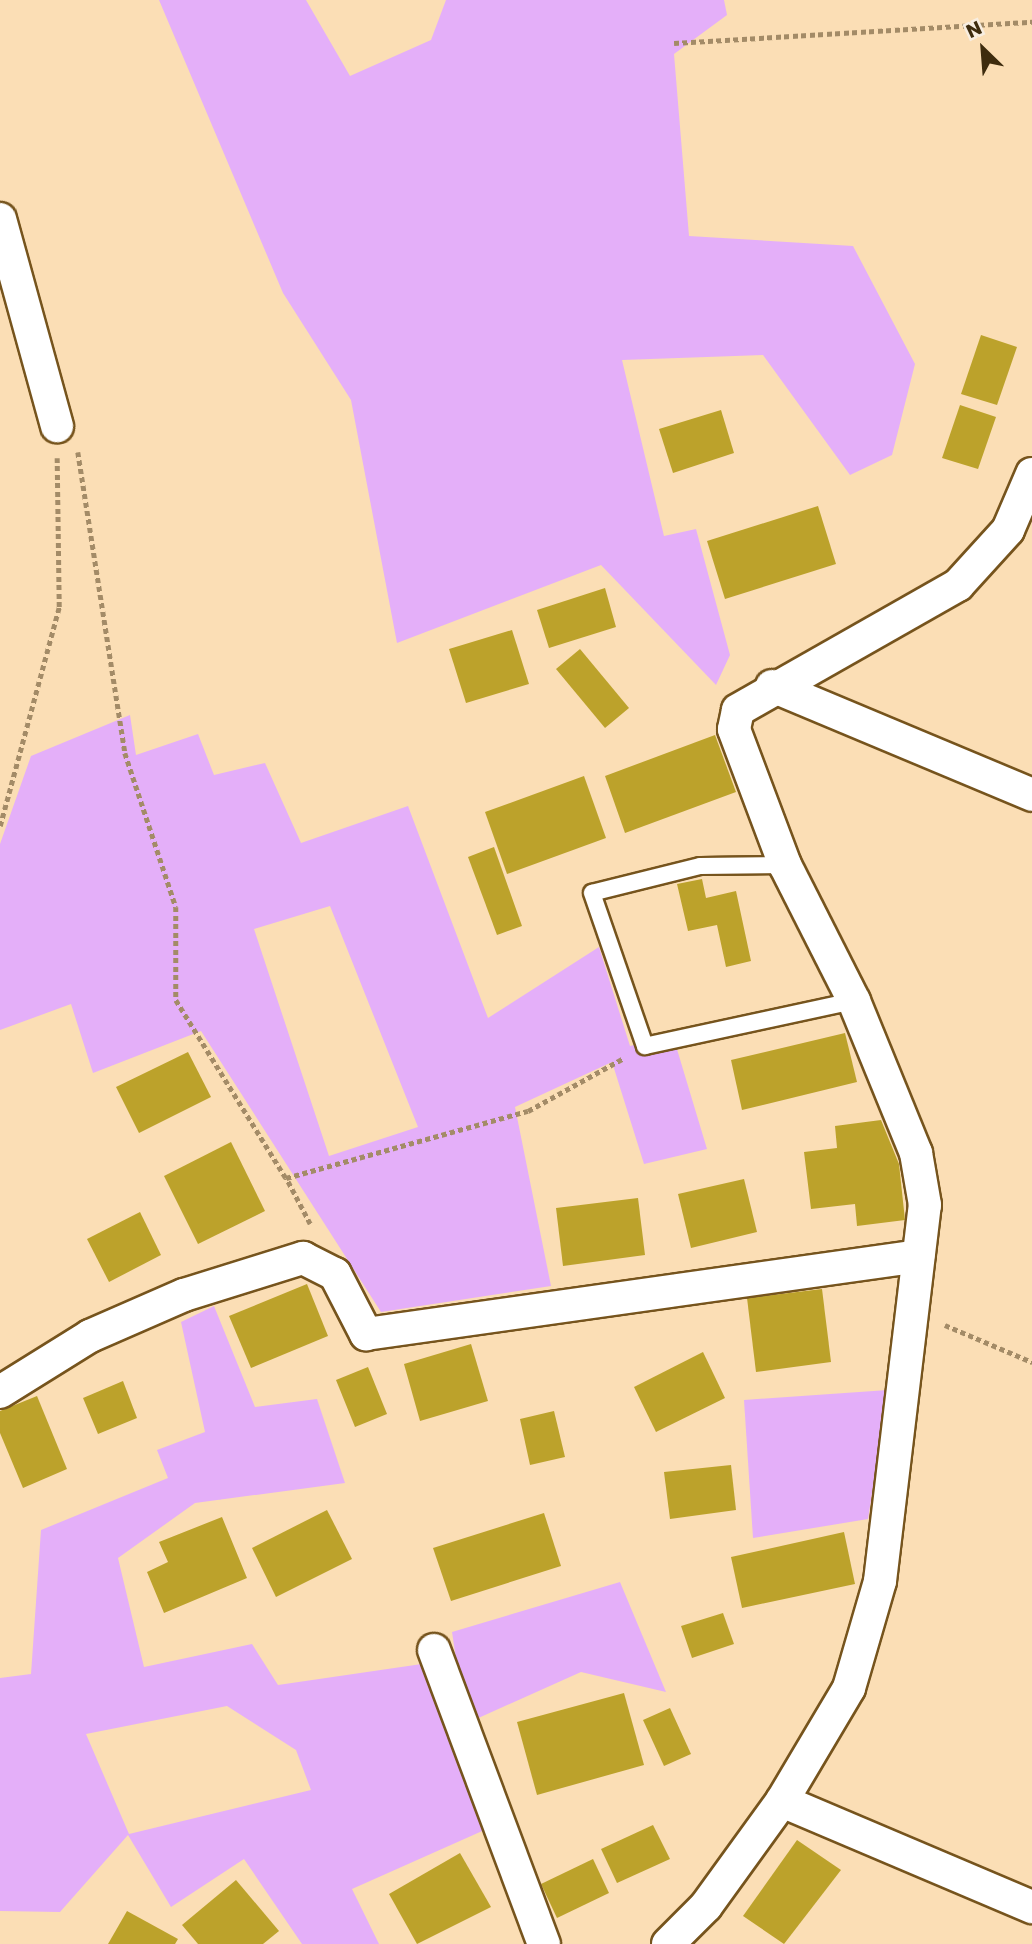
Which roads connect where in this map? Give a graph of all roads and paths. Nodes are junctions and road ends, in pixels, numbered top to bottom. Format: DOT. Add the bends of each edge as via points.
graph roads {
  1 [pos="1032,22"];
  2 [pos="674,43"];
  3 [pos="0,219"];
  4 [pos="57,426"];
  5 [pos="1032,474"];
  6 [pos="772,686"];
  7 [pos="1032,795"];
  8 [pos="0,826"];
  9 [pos="785,865"];
  10 [pos="854,1001"];
  11 [pos="646,1046"];
  12 [pos="286,1178"];
  13 [pos="919,1256"];
  14 [pos="335,1275"];
  15 [pos="934,1320"];
  16 [pos="1032,1362"];
  17 [pos="0,1392"];
  18 [pos="434,1650"];
  19 [pos="782,1801"];
  20 [pos="1032,1907"];
  21 [pos="544,1944"];
  22 [pos="668,1944"];
  1 -- 2 [label="path"];
  3 -- 4 [label="street"];
  4 -- 8 [label="path" via="59,607"];
  4 -- 12 [label="path" via="74,432 125,753 176,907 176,1000"];
  5 -- 6 [label="street" via="1008,530 958,585"];
  6 -- 7 [label="street"];
  6 -- 9 [label="street" via="738,710 734,729"];
  9 -- 10 [label="street"];
  9 -- 11 [label="lane" via="700,866 592,893"];
  10 -- 11 [label="lane"];
  10 -- 13 [label="street" via="916,1153 925,1205"];
  11 -- 12 [label="path" via="528,1111"];
  12 -- 14 [label="path"];
  13 -- 14 [label="street" via="366,1334"];
  13 -- 19 [label="street" via="880,1581 849,1688"];
  14 -- 17 [label="street" via="303,1258 184,1295 90,1336"];
  15 -- 16 [label="path"];
  18 -- 21 [label="street"];
  19 -- 20 [label="street"];
  19 -- 22 [label="street" via="706,1906"];
}
